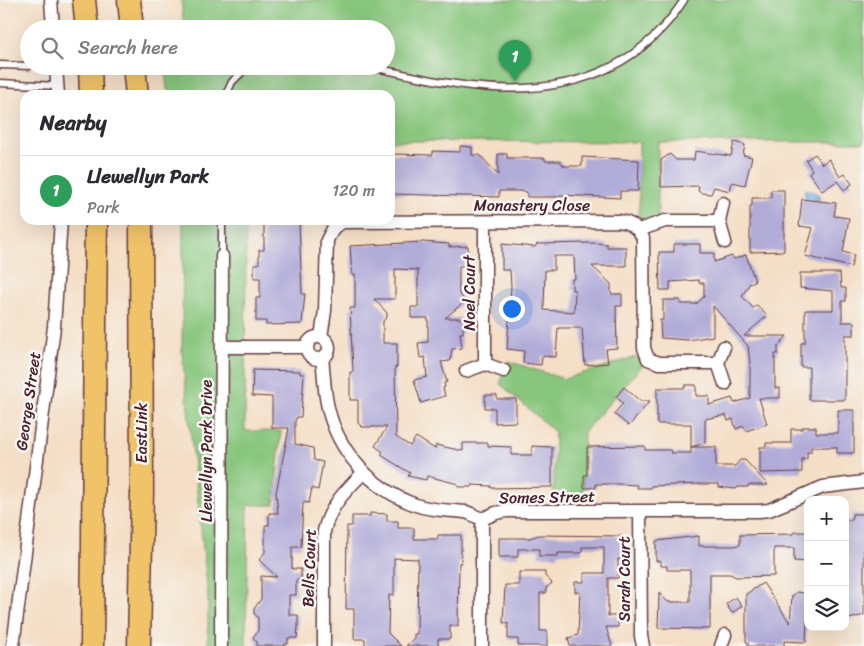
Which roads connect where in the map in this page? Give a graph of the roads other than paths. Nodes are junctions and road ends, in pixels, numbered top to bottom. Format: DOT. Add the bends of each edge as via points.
graph roads {
  1 [pos="51,0"];
  2 [pos="84,0"];
  3 [pos="130,0"];
  4 [pos="684,0"];
  5 [pos="52,20"];
  6 [pos="86,20"];
  7 [pos="131,20"];
  8 [pos="0,65"];
  9 [pos="20,66"];
  10 [pos="395,72"];
  11 [pos="57,75"];
  12 [pos="90,75"];
  13 [pos="135,75"];
  14 [pos="239,75"];
  15 [pos="0,83"];
  16 [pos="51,90"];
  17 [pos="58,90"];
  18 [pos="91,90"];
  19 [pos="136,90"];
  20 [pos="228,90"];
  21 [pos="723,203"];
  22 [pos="395,221"];
  23 [pos="719,221"];
  24 [pos="485,222"];
  25 [pos="61,225"];
  26 [pos="96,225"];
  27 [pos="141,225"];
  28 [pos="222,225"];
  29 [pos="335,225"];
  30 [pos="639,230"];
  31 [pos="725,242"];
  32 [pos="222,256"];
  33 [pos="320,337"];
  34 [pos="222,346"];
  35 [pos="307,346"];
  36 [pos="724,346"];
  37 [pos="322,358"];
  38 [pos="485,364"];
  39 [pos="718,364"];
  40 [pos="504,371"];
  41 [pos="466,372"];
  42 [pos="725,384"];
  43 [pos="363,473"];
  44 [pos="864,482"];
  45 [pos="640,512"];
  46 [pos="482,519"];
  47 [pos="13,646"];
  48 [pos="92,646"];
  49 [pos="139,646"];
  50 [pos="221,646"];
  51 [pos="324,646"];
  52 [pos="482,646"];
  53 [pos="643,646"];
  1 -- 5 [label="street"];
  2 -- 6 [label="highway"];
  3 -- 7 [label="highway"];
  4 -- 10 [label="lane" via="656,36 636,54 586,78 525,87 469,86"];
  8 -- 9 [label="lane"];
  11 -- 17 [label="street"];
  12 -- 18 [label="highway"];
  13 -- 19 [label="highway"];
  14 -- 20 [label="lane"];
  15 -- 16 [label="lane"];
  21 -- 23 [label="street"];
  22 -- 24 [label="street, Monastery Close"];
  23 -- 30 [label="street" via="664,221"];
  23 -- 31 [label="street"];
  24 -- 30 [label="street, Monastery Close" via="618,221"];
  24 -- 38 [label="street, Noel Court"];
  25 -- 47 [label="street, George Street" via="54,327"];
  26 -- 48 [label="highway"];
  27 -- 49 [label="highway, EastLink"];
  28 -- 32 [label="lane"];
  29 -- 33 [label="street, Monastery Close" via="326,246 325,311"];
  30 -- 39 [label="street" via="643,243 646,356 658,364"];
  32 -- 34 [label="street, Llewellyn Park Drive"];
  33 -- 35 [label="street" via="312,339"];
  33 -- 37 [label="street" via="329,347 328,354"];
  34 -- 35 [label="street"];
  34 -- 50 [label="street, Llewellyn Park Drive"];
  35 -- 37 [label="street" via="312,356"];
  36 -- 39 [label="street"];
  37 -- 43 [label="street, Somes Street" via="330,416 345,448"];
  38 -- 40 [label="street"];
  38 -- 41 [label="street"];
  39 -- 42 [label="street"];
  43 -- 46 [label="street, Somes Street" via="392,494 417,505 466,512"];
  43 -- 51 [label="street, Bells Court" via="335,503 324,531"];
  44 -- 45 [label="street, Somes Street" via="823,486 769,510"];
  45 -- 46 [label="street, Somes Street" via="496,512"];
  45 -- 53 [label="street, Sarah Court" via="640,636"];
  46 -- 52 [label="street"];
}
